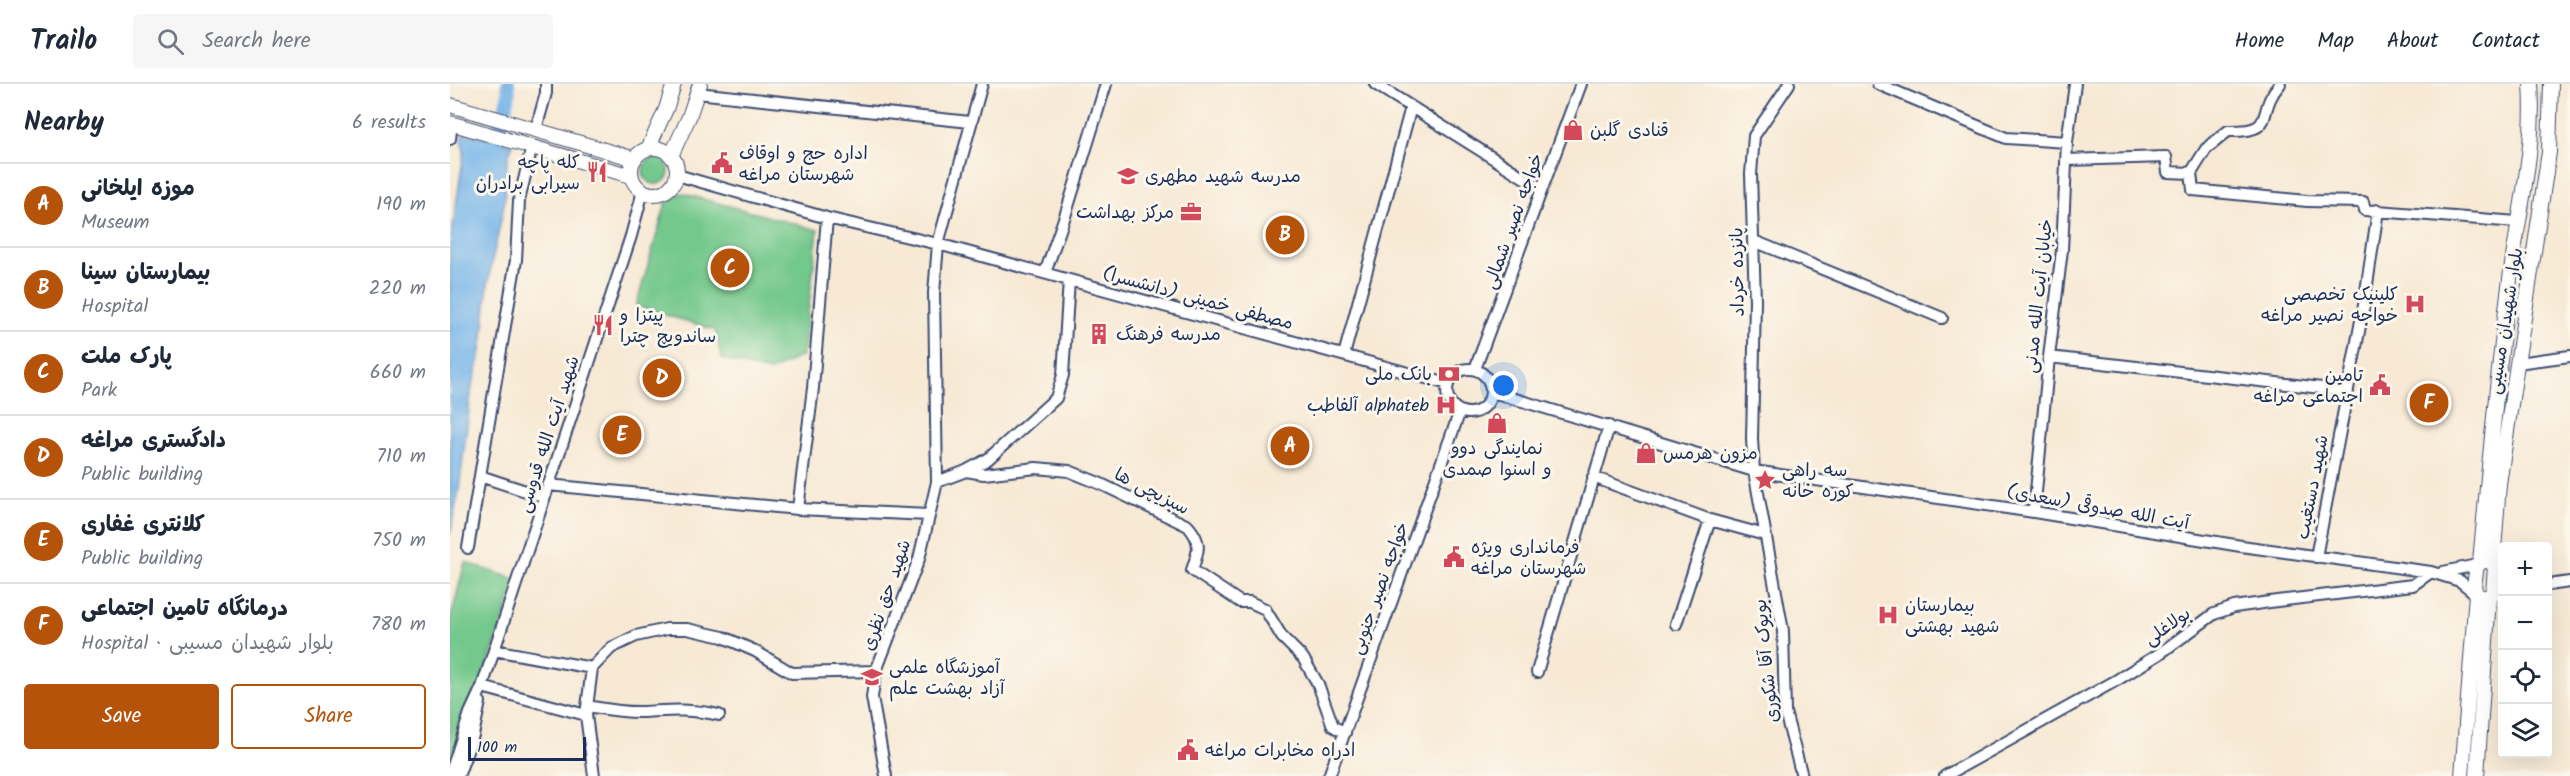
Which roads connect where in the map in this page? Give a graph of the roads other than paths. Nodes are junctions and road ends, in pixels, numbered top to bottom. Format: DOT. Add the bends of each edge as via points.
graph roads {
  1 [pos="546,84"];
  2 [pos="674,84"];
  3 [pos="982,84"];
  4 [pos="1106,84"];
  5 [pos="1375,84"];
  6 [pos="1581,84"];
  7 [pos="1789,84"];
  8 [pos="1878,84"];
  9 [pos="2075,84"];
  10 [pos="2280,84"];
  11 [pos="2551,87"];
  12 [pos="2532,88"];
  13 [pos="698,89"];
  14 [pos="450,105"];
  15 [pos="1411,107"];
  16 [pos="666,109"];
  17 [pos="689,117"];
  18 [pos="970,122"];
  19 [pos="455,124"];
  20 [pos="529,127"];
  21 [pos="450,139"];
  22 [pos="2067,142"];
  23 [pos="525,144"];
  24 [pos="648,149"];
  25 [pos="671,156"];
  26 [pos="635,159"];
  27 [pos="2066,160"];
  28 [pos="2190,173"];
  29 [pos="677,175"];
  30 [pos="631,176"];
  31 [pos="1542,189"];
  32 [pos="643,191"];
  33 [pos="2378,210"];
  34 [pos="827,218"];
  35 [pos="2517,222"];
  36 [pos="1754,241"];
  37 [pos="938,244"];
  38 [pos="1045,273"];
  39 [pos="1069,280"];
  40 [pos="1942,318"];
  41 [pos="1344,355"];
  42 [pos="2570,356"];
  43 [pos="2049,357"];
  44 [pos="2517,363"];
  45 [pos="1475,369"];
  46 [pos="1448,384"];
  47 [pos="2348,391"];
  48 [pos="1492,392"];
  49 [pos="1460,411"];
  50 [pos="1609,426"];
  51 [pos="966,471"];
  52 [pos="1754,471"];
  53 [pos="480,476"];
  54 [pos="1593,477"];
  55 [pos="937,482"];
  56 [pos="548,485"];
  57 [pos="544,497"];
  58 [pos="798,509"];
  59 [pos="2034,512"];
  60 [pos="929,515"];
  61 [pos="1710,520"];
  62 [pos="1765,535"];
  63 [pos="468,548"];
  64 [pos="2316,557"];
  65 [pos="2490,566"];
  66 [pos="2434,572"];
  67 [pos="2570,582"];
  68 [pos="2552,584"];
  69 [pos="2487,594"];
  70 [pos="1676,624"];
  71 [pos="494,650"];
  72 [pos="2471,664"];
  73 [pos="2485,665"];
  74 [pos="592,668"];
  75 [pos="876,671"];
  76 [pos="1537,672"];
  77 [pos="482,687"];
  78 [pos="586,710"];
  79 [pos="719,715"];
  80 [pos="1345,733"];
  81 [pos="450,775"];
  82 [pos="458,776"];
  83 [pos="594,776"];
  84 [pos="886,776"];
  85 [pos="1329,776"];
  86 [pos="1802,776"];
  87 [pos="1945,776"];
  88 [pos="2462,776"];
  89 [pos="2477,776"];
  1 -- 20 [label="street" via="546,93"];
  2 -- 16 [label="main road"];
  3 -- 18 [label="street, شهید حق نظری"];
  4 -- 38 [label="street"];
  5 -- 15 [label="street"];
  6 -- 31 [label="street, خواجه نصیر شمالی"];
  7 -- 36 [label="street, پانزده خرداد" via="1754,136"];
  8 -- 22 [label="street" via="2006,138"];
  9 -- 22 [label="street, خیابان آیت الله مدنی"];
  10 -- 28 [label="street" via="2271,95 2259,128 2228,131 2206,149"];
  11 -- 12 [label="main road"];
  11 -- 44 [label="main road, بلوار شهیدان مسیبی" via="2549,152"];
  12 -- 35 [label="main road, بلوار شهیدان مسیبی" via="2529,166"];
  13 -- 17 [label="main road"];
  13 -- 18 [label="street"];
  14 -- 20 [label="main road"];
  15 -- 31 [label="street"];
  15 -- 41 [label="street"];
  16 -- 17 [label="main road" via="680,118"];
  16 -- 24 [label="main road"];
  17 -- 25 [label="main road"];
  18 -- 37 [label="street, شهید حق نظری"];
  19 -- 21 [label="street"];
  19 -- 23 [label="main road"];
  20 -- 26 [label="main road"];
  22 -- 27 [label="street, خیابان آیت الله مدنی"];
  23 -- 30 [label="main road"];
  23 -- 53 [label="street" via="516,260"];
  24 -- 25 [label="main road" via="660,149"];
  24 -- 26 [label="main road"];
  25 -- 29 [label="main road"];
  26 -- 30 [label="main road"];
  27 -- 28 [label="street" via="2166,157 2168,172"];
  27 -- 43 [label="street, خیابان آیت الله مدنی" via="2062,250"];
  28 -- 33 [label="street" via="2193,190 2363,202 2364,210"];
  29 -- 32 [label="main road" via="664,192"];
  29 -- 34 [label="street, مصطفی خمینی (دانشسرا)"];
  30 -- 32 [label="main road"];
  31 -- 45 [label="street, خواجه نصیر شمالی"];
  32 -- 56 [label="street, شهید آیت الله قدوسی"];
  33 -- 35 [label="street"];
  33 -- 47 [label="street, شهید دستغیب"];
  34 -- 37 [label="street, مصطفی خمینی (دانشسرا)"];
  34 -- 58 [label="street"];
  35 -- 65 [label="main road, بلوار شهیدان مسیبی" via="2502,339"];
  36 -- 40 [label="street"];
  36 -- 52 [label="street, پانزده خرداد"];
  37 -- 38 [label="street, مصطفی خمینی (دانشسرا)"];
  37 -- 55 [label="street, شهید حق نظری" via="934,293"];
  38 -- 39 [label="street, مصطفی خمینی (دانشسرا)"];
  39 -- 41 [label="street, مصطفی خمینی (دانشسرا)"];
  39 -- 51 [label="street" via="1063,375 1056,398 988,459"];
  41 -- 46 [label="street, مصطفی خمینی (دانشسرا)"];
  42 -- 44 [label="street"];
  43 -- 47 [label="street"];
  43 -- 59 [label="street, خیابان آیت الله مدنی"];
  44 -- 65 [label="main road, بلوار شهیدان مسیبی"];
  45 -- 46 [label="street" via="1456,373"];
  45 -- 48 [label="street" via="1486,376"];
  46 -- 49 [label="street" via="1450,403"];
  47 -- 64 [label="street, شهید دستغیب"];
  48 -- 49 [label="street" via="1479,411"];
  48 -- 50 [label="street, آیت الله صدوقی (سعدی)"];
  49 -- 80 [label="street, خواجه نصیر جنوبی"];
  50 -- 52 [label="street, آیت الله صدوقی (سعدی)"];
  50 -- 54 [label="street"];
  51 -- 55 [label="street"];
  51 -- 80 [label="street, سبزیچی ها" via="1069,471 1188,526 1197,536 1199,546 1192,570 1240,602 1265,609 1282,637 1304,658 1333,726"];
  52 -- 59 [label="street, آیت الله صدوقی (سعدی)"];
  52 -- 62 [label="street, بویوک آقا شکوری"];
  53 -- 57 [label="street"];
  53 -- 63 [label="street"];
  54 -- 61 [label="street"];
  54 -- 76 [label="street"];
  55 -- 60 [label="street, شهید حق نظری"];
  56 -- 57 [label="street, شهید آیت الله قدوسی"];
  56 -- 58 [label="street"];
  57 -- 71 [label="street, شهید آیت الله قدوسی"];
  58 -- 60 [label="street"];
  59 -- 64 [label="street, آیت الله صدوقی (سعدی)"];
  60 -- 75 [label="street, شهید حق نظری" via="919,560"];
  61 -- 62 [label="street"];
  61 -- 70 [label="street"];
  62 -- 86 [label="street, بویوک آقا شکوری" via="1782,631 1785,712"];
  64 -- 66 [label="street, آیت الله صدوقی (سعدی)"];
  65 -- 66 [label="street"];
  65 -- 69 [label="main road"];
  65 -- 69 [label="main road"];
  66 -- 69 [label="street"];
  66 -- 87 [label="street, بولاغلی" via="2413,585 2245,606 2214,614 2117,680"];
  67 -- 68 [label="street"];
  69 -- 72 [label="main road"];
  69 -- 73 [label="main road"];
  71 -- 74 [label="street"];
  71 -- 77 [label="street, شهید آیت الله قدوسی"];
  72 -- 73 [label="main road" via="2481,660"];
  72 -- 88 [label="main road"];
  73 -- 89 [label="main road"];
  74 -- 75 [label="street" via="611,648 667,628 723,637 792,673"];
  74 -- 78 [label="street"];
  75 -- 84 [label="street, شهید حق نظری" via="872,698"];
  77 -- 78 [label="street"];
  77 -- 81 [label="street, شهید آیت الله قدوسی"];
  77 -- 82 [label="street, شهید آیت الله قدوسی" via="473,735"];
  78 -- 79 [label="street" via="701,711"];
  78 -- 83 [label="street"];
  80 -- 85 [label="street, خواجه نصیر جنوبی"];
}
